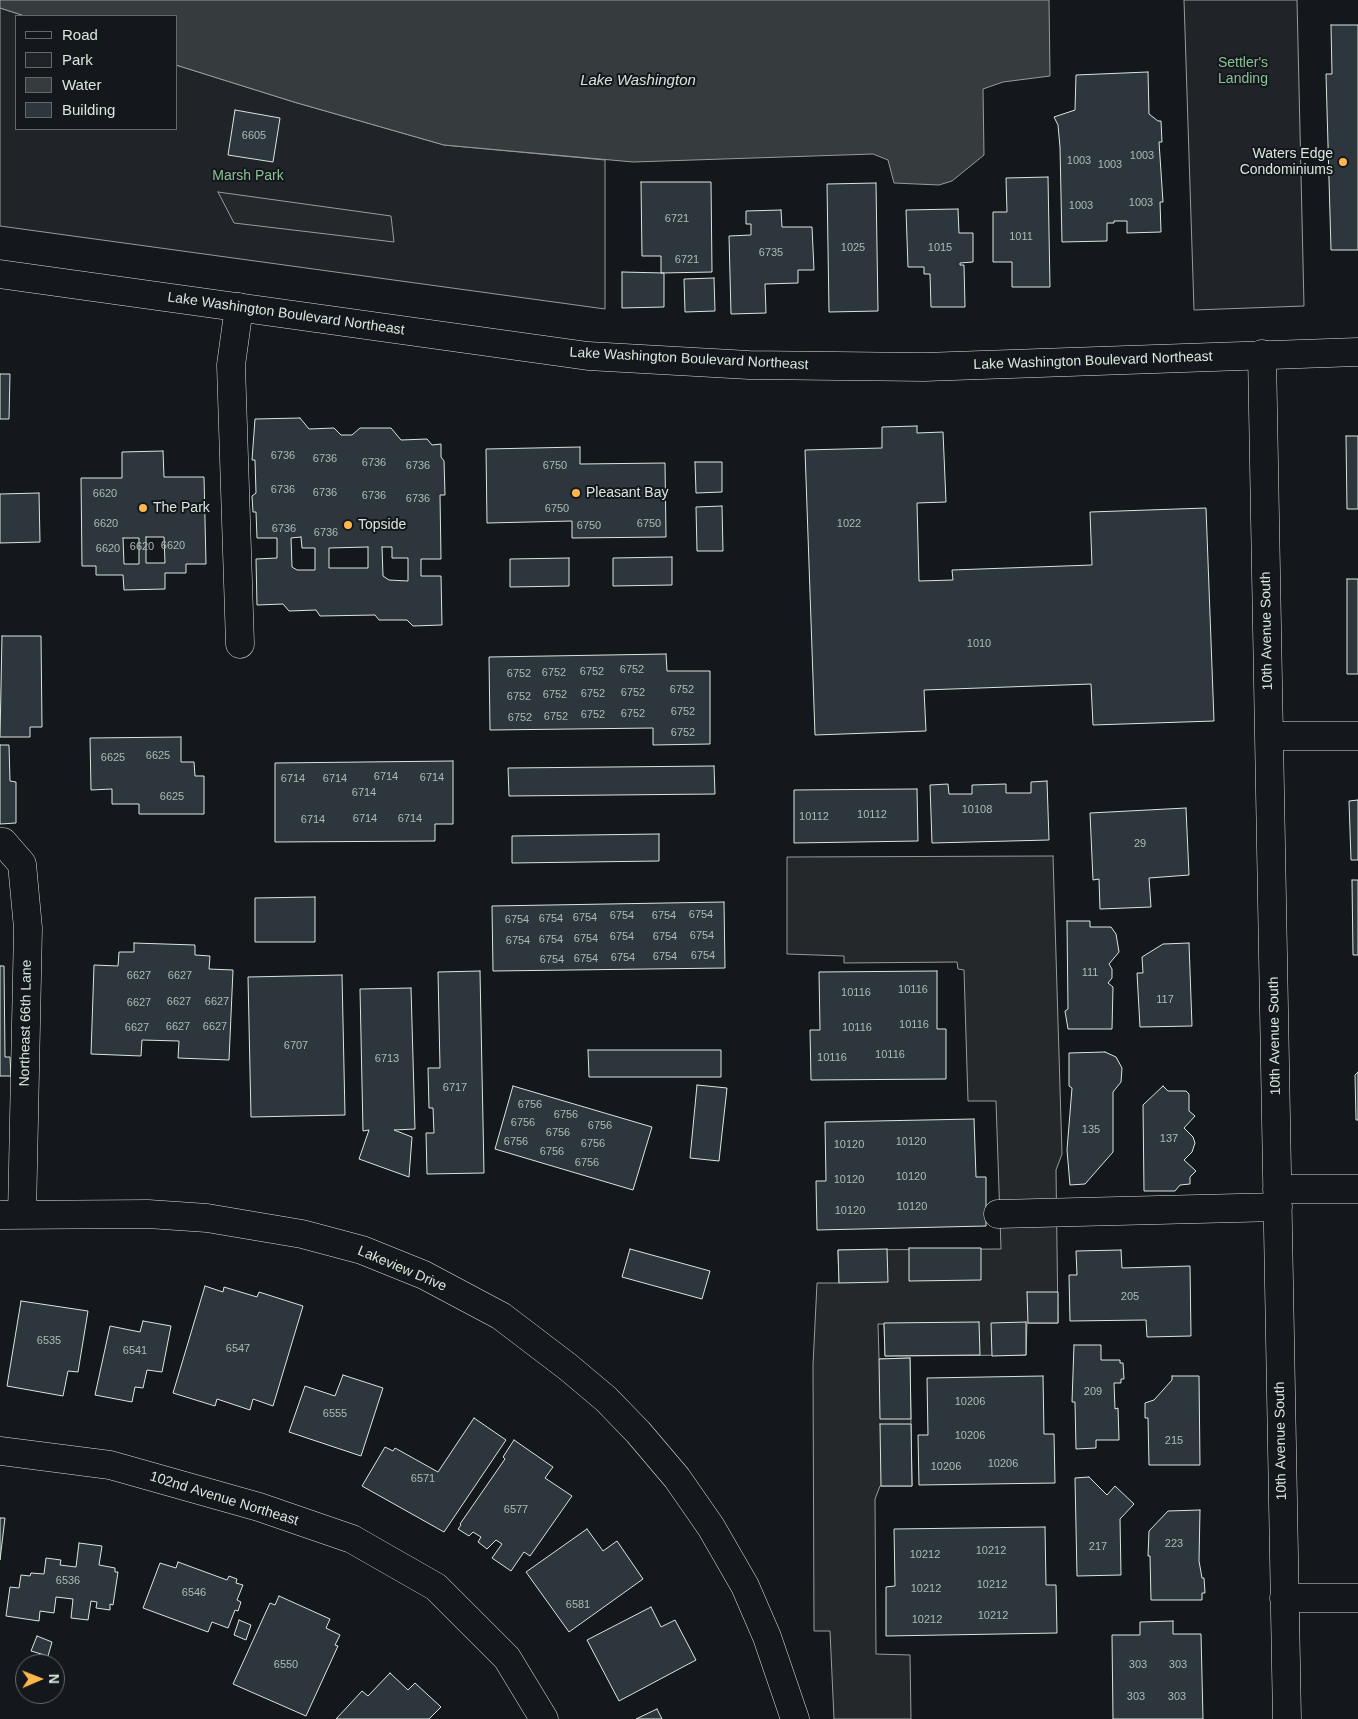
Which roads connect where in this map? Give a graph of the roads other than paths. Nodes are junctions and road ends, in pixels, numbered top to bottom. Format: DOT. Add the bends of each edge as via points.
graph roads {
  1 [pos="0,274"];
  2 [pos="239,307"];
  3 [pos="1358,352"];
  4 [pos="1262,354"];
  5 [pos="240,644"];
  6 [pos="1269,736"];
  7 [pos="1358,736"];
  8 [pos="0,842"];
  9 [pos="1358,1189"];
  10 [pos="1278,1198"];
  11 [pos="998,1214"];
  12 [pos="11,1215"];
  13 [pos="0,1451"];
  14 [pos="1284,1598"];
  15 [pos="1358,1598"];
  16 [pos="544,1719"];
  17 [pos="795,1719"];
  18 [pos="1287,1719"];
  1 -- 2 [label="street, Lake Washington Boulevard Northeast"];
  2 -- 4 [label="street, Lake Washington Boulevard Northeast" via="588,356 749,365 924,367"];
  2 -- 5 [label="street" via="231,364"];
  3 -- 4 [label="street, Lake Washington Boulevard Northeast"];
  4 -- 6 [label="street, 10th Avenue South"];
  6 -- 7 [label="street"];
  6 -- 10 [label="street, 10th Avenue South"];
  8 -- 12 [label="street, Northeast 66th Lane" via="22,864 28,928"];
  9 -- 10 [label="street"];
  10 -- 11 [label="street"];
  10 -- 14 [label="street, 10th Avenue South"];
  12 -- 17 [label="street, Lakeview Drive" via="148,1214 207,1218 302,1234 362,1250 424,1275 501,1316 606,1399 672,1472 711,1527 744,1586 767,1637"];
  13 -- 16 [label="street, 102nd Avenue Northeast" via="110,1466 259,1508 352,1539 436,1587 506,1658"];
  14 -- 15 [label="street"];
  14 -- 18 [label="street, 10th Avenue South"];
}
